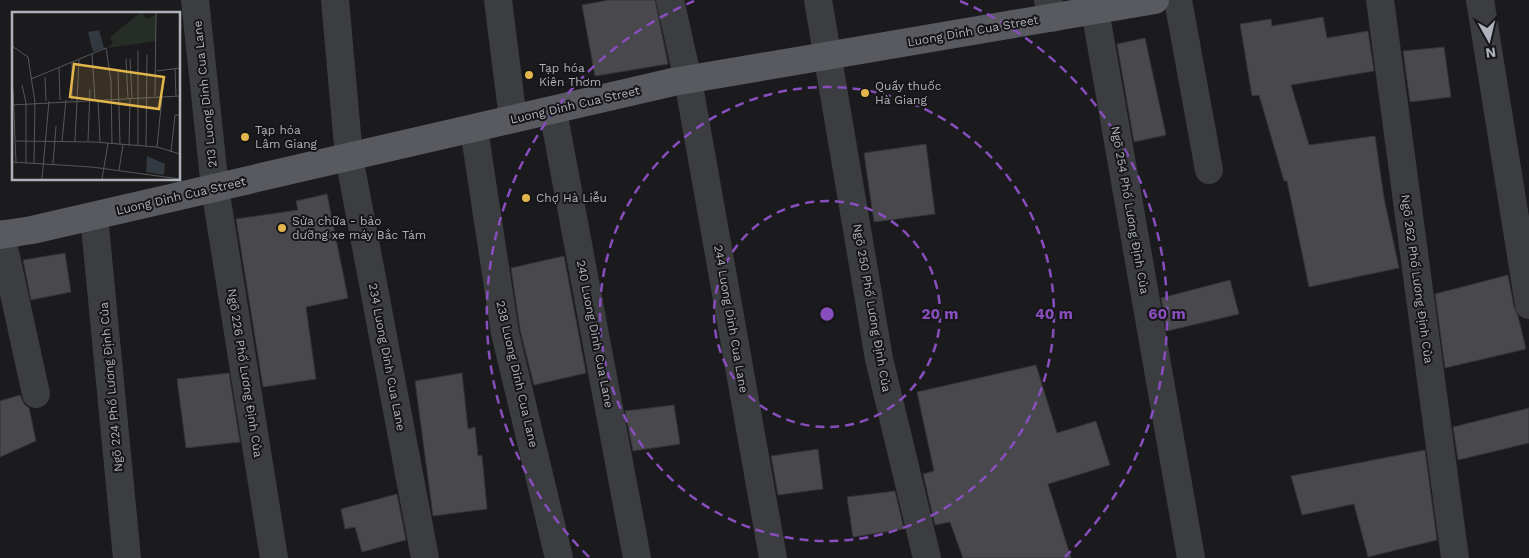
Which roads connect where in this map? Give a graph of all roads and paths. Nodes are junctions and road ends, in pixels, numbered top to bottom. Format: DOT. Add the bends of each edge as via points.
graph roads {
  1 [pos="195,0"];
  2 [pos="334,0"];
  3 [pos="498,0"];
  4 [pos="670,0"];
  5 [pos="818,0"];
  6 [pos="1155,0"];
  7 [pos="1178,0"];
  8 [pos="1380,0"];
  9 [pos="1480,0"];
  10 [pos="1050,9"];
  11 [pos="1095,10"];
  12 [pos="828,56"];
  13 [pos="688,80"];
  14 [pos="553,111"];
  15 [pos="513,119"];
  16 [pos="474,129"];
  17 [pos="349,157"];
  18 [pos="1209,170"];
  19 [pos="215,188"];
  20 [pos="94,216"];
  21 [pos="0,234"];
  22 [pos="1529,305"];
  23 [pos="36,394"];
  24 [pos="127,558"];
  25 [pos="274,558"];
  26 [pos="425,558"];
  27 [pos="559,558"];
  28 [pos="637,558"];
  29 [pos="773,558"];
  30 [pos="927,558"];
  31 [pos="1191,558"];
  32 [pos="1455,558"];
  1 -- 19 [label="street, 213 Luong Dinh Cua Lane"];
  2 -- 17 [label="street, 234 Luong Dinh Cua Lane"];
  3 -- 15 [label="street"];
  4 -- 13 [label="street, 244 Luong Dinh Cua Lane"];
  5 -- 12 [label="street, Ngõ 250 Phố Lương Định Của"];
  6 -- 11 [label="main road, Luong Dinh Cua Street"];
  7 -- 18 [label="street"];
  8 -- 32 [label="street, Ngõ 262 Phố Lương Định Của"];
  9 -- 22 [label="street"];
  10 -- 11 [label="main road, Luong Dinh Cua Street"];
  10 -- 12 [label="main road, Luong Dinh Cua Street"];
  11 -- 31 [label="street, Ngõ 254 Phố Lương Định Của"];
  12 -- 13 [label="main road, Luong Dinh Cua Street"];
  12 -- 30 [label="street, Ngõ 250 Phố Lương Định Của" via="879,359"];
  13 -- 14 [label="main road, Luong Dinh Cua Street"];
  13 -- 29 [label="street, 244 Luong Dinh Cua Lane"];
  14 -- 15 [label="main road, Luong Dinh Cua Street"];
  14 -- 28 [label="street, 240 Luong Dinh Cua Lane"];
  15 -- 16 [label="main road, Luong Dinh Cua Street"];
  16 -- 17 [label="main road, Luong Dinh Cua Street"];
  16 -- 27 [label="street, 238 Luong Dinh Cua Lane" via="505,333"];
  17 -- 19 [label="main road, Luong Dinh Cua Street"];
  17 -- 26 [label="street, 234 Luong Dinh Cua Lane"];
  19 -- 20 [label="main road, Luong Dinh Cua Street"];
  19 -- 25 [label="street, Ngõ 226 Phố Lương Định Của"];
  20 -- 21 [label="main road, Luong Dinh Cua Street"];
  20 -- 24 [label="street, Ngõ 224 Phố Lương Định Của"];
  21 -- 23 [label="street"];
}
